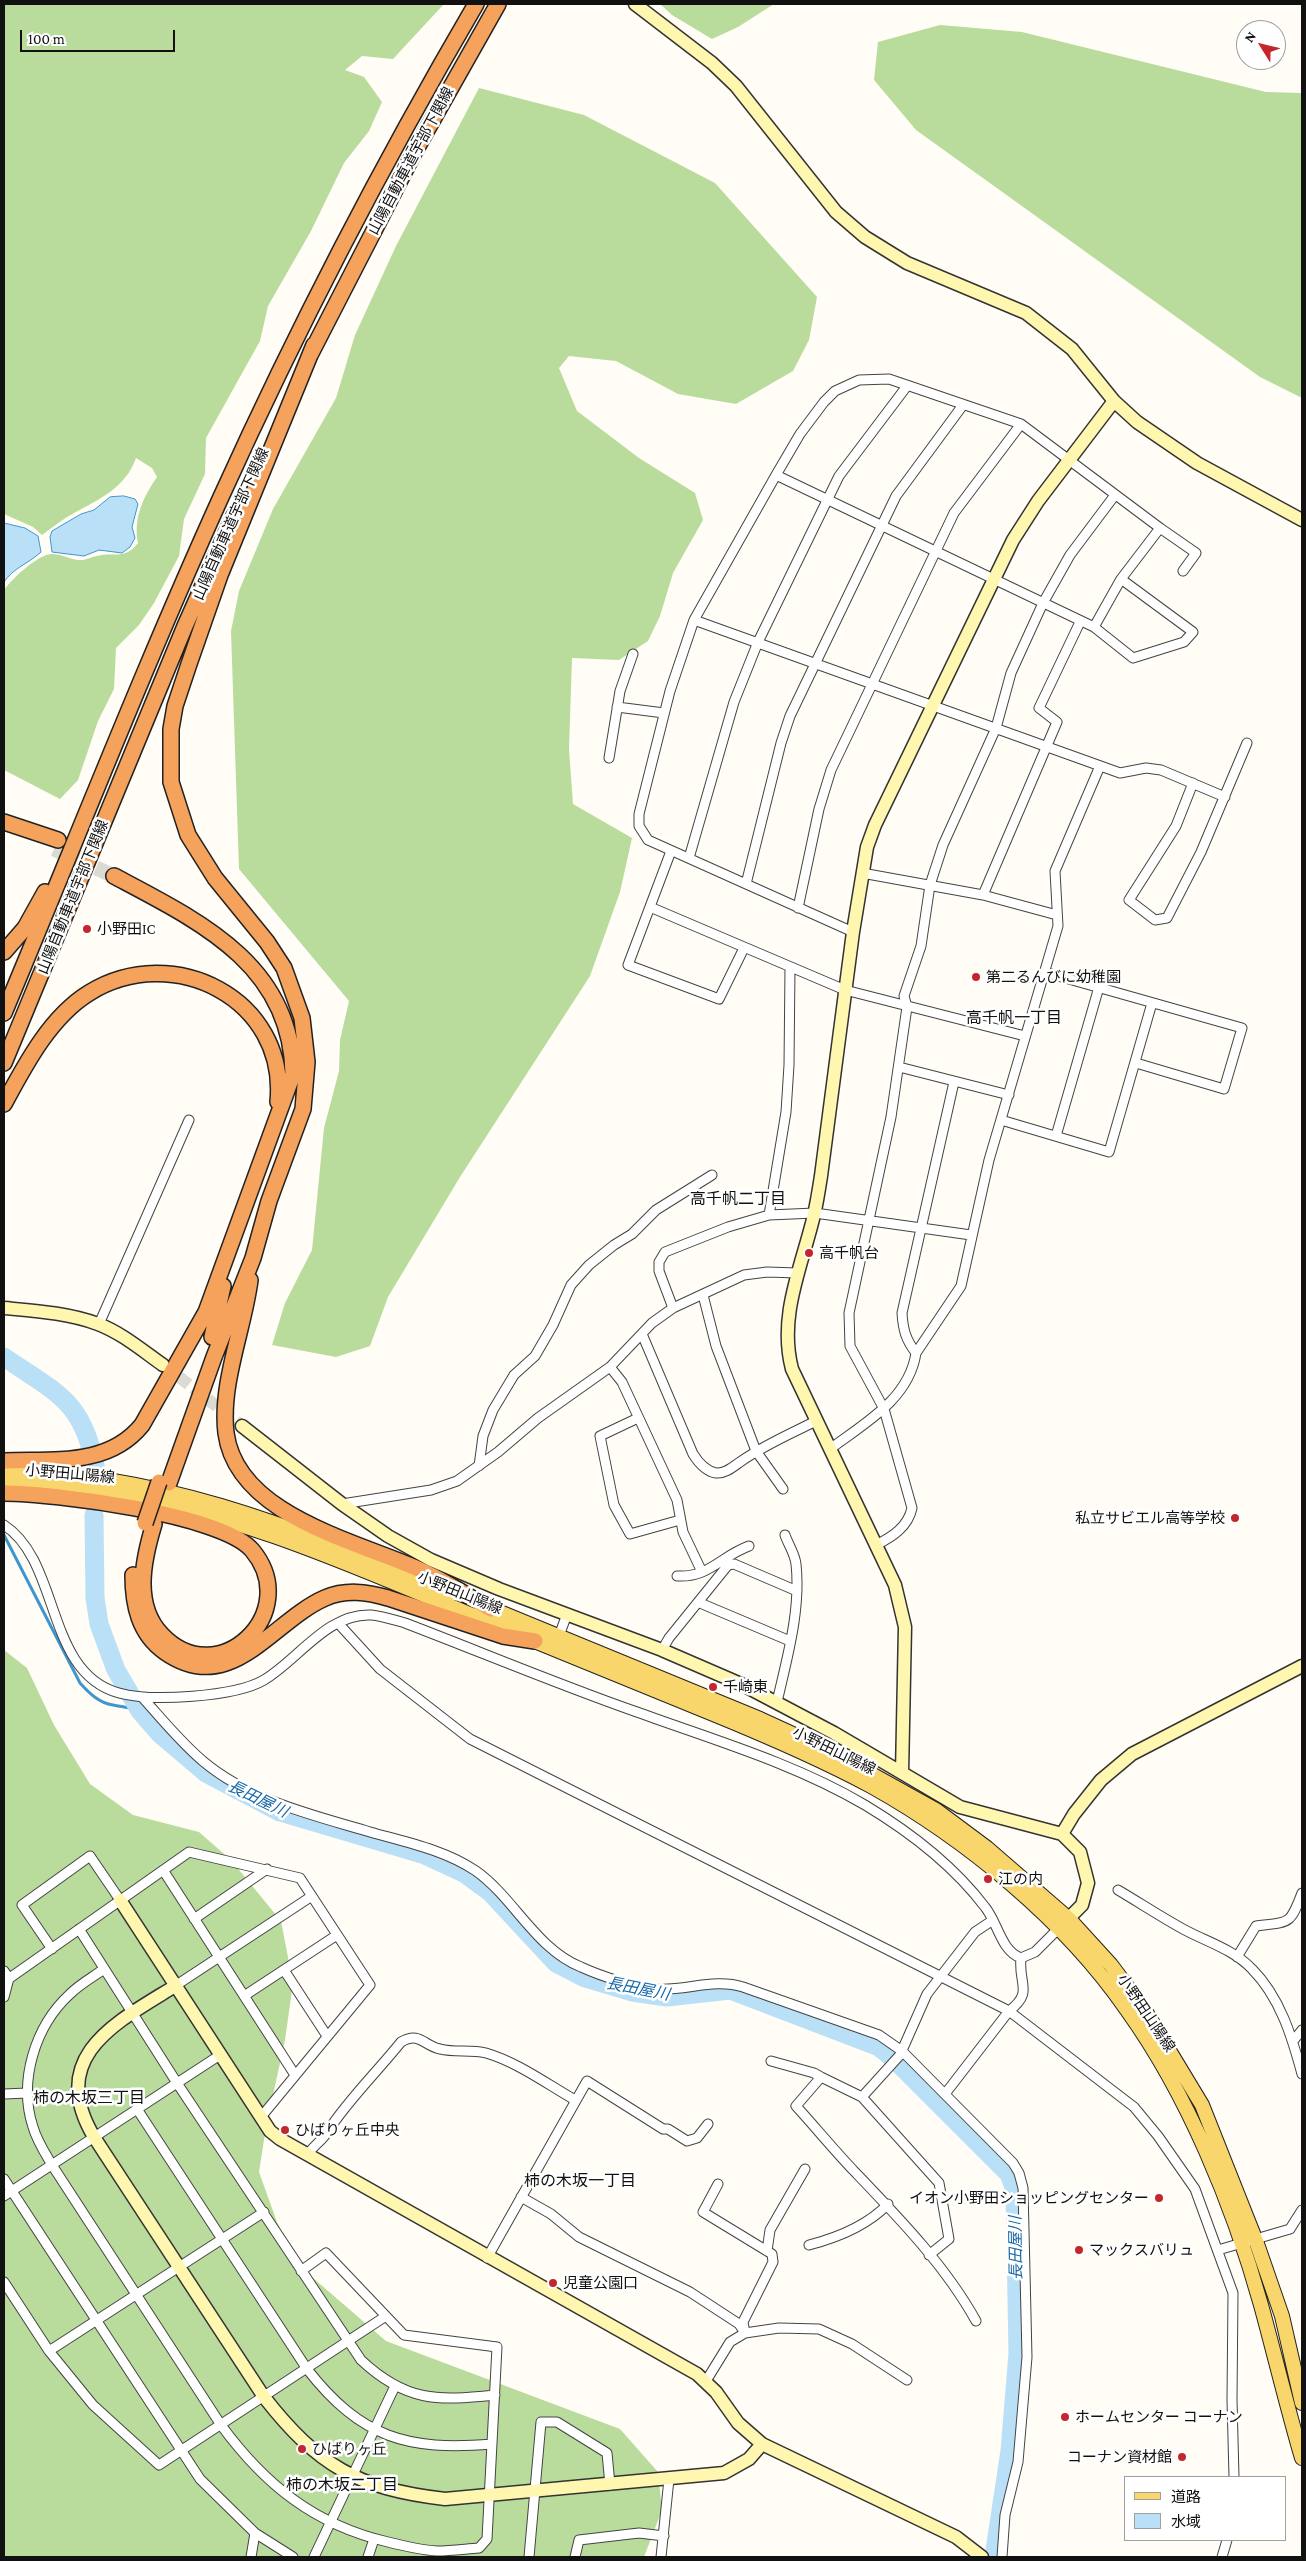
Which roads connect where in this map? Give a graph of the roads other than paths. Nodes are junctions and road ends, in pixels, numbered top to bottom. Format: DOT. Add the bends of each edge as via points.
graph roads {
  1 [pos="476,4"];
  2 [pos="498,4"];
  3 [pos="635,4"];
  4 [pos="314,346"];
  5 [pos="907,386"];
  6 [pos="1114,401"];
  7 [pos="964,404"];
  8 [pos="1021,424"];
  9 [pos="1069,459"];
  10 [pos="776,475"];
  11 [pos="1114,495"];
  12 [pos="826,499"];
  13 [pos="1302,520"];
  14 [pos="882,526"];
  15 [pos="1160,528"];
  16 [pos="936,551"];
  17 [pos="1183,571"];
  18 [pos="993,579"];
  19 [pos="1121,579"];
  20 [pos="1043,603"];
  21 [pos="694,620"];
  22 [pos="1080,622"];
  23 [pos="1094,627"];
  24 [pos="758,642"];
  25 [pos="633,654"];
  26 [pos="815,663"];
  27 [pos="872,684"];
  28 [pos="932,705"];
  29 [pos="617,707"];
  30 [pos="664,713"];
  31 [pos="996,728"];
  32 [pos="1247,743"];
  33 [pos="1048,747"];
  34 [pos="609,758"];
  35 [pos="1100,766"];
  36 [pos="1193,784"];
  37 [pos="1225,797"];
  38 [pos="94,798"];
  39 [pos="4,822"];
  40 [pos="4,832"];
  41 [pos="671,851"];
  42 [pos="689,858"];
  43 [pos="862,873"];
  44 [pos="746,884"];
  45 [pos="930,885"];
  46 [pos="983,895"];
  47 [pos="650,907"];
  48 [pos="798,908"];
  49 [pos="1057,915"];
  50 [pos="853,932"];
  51 [pos="744,948"];
  52 [pos="4,952"];
  53 [pos="790,967"];
  54 [pos="1044,972"];
  55 [pos="1099,987"];
  56 [pos="845,990"];
  57 [pos="1152,1003"];
  58 [pos="907,1007"];
  59 [pos="4,1013"];
  60 [pos="1025,1036"];
  61 [pos="1136,1062"];
  62 [pos="4,1063"];
  63 [pos="898,1067"];
  64 [pos="954,1082"];
  65 [pos="1008,1094"];
  66 [pos="4,1104"];
  67 [pos="189,1120"];
  68 [pos="1001,1120"];
  69 [pos="276,1122"];
  70 [pos="1056,1136"];
  71 [pos="285,1155"];
  72 [pos="712,1175"];
  73 [pos="814,1213"];
  74 [pos="769,1215"];
  75 [pos="869,1220"];
  76 [pos="921,1227"];
  77 [pos="971,1235"];
  78 [pos="232,1241"];
  79 [pos="253,1258"];
  80 [pos="798,1273"];
  81 [pos="703,1295"];
  82 [pos="4,1308"];
  83 [pos="674,1308"];
  84 [pos="99,1324"];
  85 [pos="642,1334"];
  86 [pos="916,1353"];
  87 [pos="164,1365"];
  88 [pos="610,1367"];
  89 [pos="884,1409"];
  90 [pos="638,1418"];
  91 [pos="816,1421"];
  92 [pos="242,1426"];
  93 [pos="830,1449"];
  94 [pos="756,1451"];
  95 [pos="4,1461"];
  96 [pos="479,1466"];
  97 [pos="4,1472"];
  98 [pos="164,1482"];
  99 [pos="4,1485"];
  100 [pos="783,1489"];
  101 [pos="4,1493"];
  102 [pos="342,1504"];
  103 [pos="680,1520"];
  104 [pos="150,1524"];
  105 [pos="4,1525"];
  106 [pos="785,1535"];
  107 [pos="749,1546"];
  108 [pos="876,1546"];
  109 [pos="702,1572"];
  110 [pos="677,1576"];
  111 [pos="797,1591"];
  112 [pos="700,1603"];
  113 [pos="491,1609"];
  114 [pos="567,1614"];
  115 [pos="338,1623"];
  116 [pos="559,1636"];
  117 [pos="535,1641"];
  118 [pos="790,1641"];
  119 [pos="662,1650"];
  120 [pos="1302,1666"];
  121 [pos="142,1696"];
  122 [pos="777,1702"];
  123 [pos="902,1773"];
  124 [pos="1062,1834"];
  125 [pos="163,1870"];
  126 [pos="267,1870"];
  127 [pos="1118,1890"];
  128 [pos="1302,1893"];
  129 [pos="312,1896"];
  130 [pos="120,1900"];
  131 [pos="194,1919"];
  132 [pos="993,1920"];
  133 [pos="1064,1923"];
  134 [pos="79,1929"];
  135 [pos="337,1935"];
  136 [pos="52,1949"];
  137 [pos="218,1957"];
  138 [pos="1237,1957"];
  139 [pos="1021,1958"];
  140 [pos="104,1969"];
  141 [pos="284,1970"];
  142 [pos="5,1977"];
  143 [pos="942,1977"];
  144 [pos="176,1986"];
  145 [pos="244,1996"];
  146 [pos="4,1998"];
  147 [pos="1009,2011"];
  148 [pos="132,2013"];
  149 [pos="1302,2030"];
  150 [pos="327,2036"];
  151 [pos="1293,2040"];
  152 [pos="901,2053"];
  153 [pos="220,2055"];
  154 [pos="770,2061"];
  155 [pos="1302,2074"];
  156 [pos="295,2075"];
  157 [pos="820,2077"];
  158 [pos="177,2083"];
  159 [pos="28,2093"];
  160 [pos="4,2094"];
  161 [pos="945,2094"];
  162 [pos="862,2097"];
  163 [pos="575,2100"];
  164 [pos="137,2109"];
  165 [pos="261,2117"];
  166 [pos="708,2124"];
  167 [pos="94,2137"];
  168 [pos="308,2154"];
  169 [pos="52,2165"];
  170 [pos="805,2168"];
  171 [pos="4,2179"];
  172 [pos="718,2184"];
  173 [pos="7,2194"];
  174 [pos="521,2197"];
  175 [pos="888,2204"];
  176 [pos="1302,2210"];
  177 [pos="264,2212"];
  178 [pos="222,2239"];
  179 [pos="1249,2243"];
  180 [pos="809,2245"];
  181 [pos="1218,2250"];
  182 [pos="768,2251"];
  183 [pos="929,2255"];
  184 [pos="487,2258"];
  185 [pos="179,2267"];
  186 [pos="301,2271"];
  187 [pos="4,2282"];
  188 [pos="136,2295"];
  189 [pos="386,2316"];
  190 [pos="976,2321"];
  191 [pos="96,2322"];
  192 [pos="745,2333"];
  193 [pos="348,2342"];
  194 [pos="49,2351"];
  195 [pos="307,2369"];
  196 [pos="907,2380"];
  197 [pos="706,2381"];
  198 [pos="395,2386"];
  199 [pos="495,2395"];
  200 [pos="264,2397"];
  201 [pos="1302,2403"];
  202 [pos="221,2425"];
  203 [pos="375,2430"];
  204 [pos="492,2444"];
  205 [pos="762,2444"];
  206 [pos="180,2451"];
  207 [pos="1302,2458"];
  208 [pos="354,2476"];
  209 [pos="1234,2476"];
  210 [pos="669,2479"];
  211 [pos="610,2485"];
  212 [pos="534,2492"];
  213 [pos="489,2496"];
  214 [pos="330,2523"];
  215 [pos="255,2533"];
  216 [pos="664,2536"];
  217 [pos="374,2539"];
  218 [pos="1227,2541"];
  219 [pos="251,2557"];
  220 [pos="293,2557"];
  221 [pos="314,2557"];
  222 [pos="368,2557"];
  223 [pos="529,2557"];
  224 [pos="576,2557"];
  225 [pos="661,2557"];
  226 [pos="982,2557"];
  227 [pos="1002,2557"];
  228 [pos="1222,2557"];
  1 -- 38 [label="highway, 山陽自動車道宇部下関線" via="362,210 296,340 222,496"];
  2 -- 4 [label="highway, 山陽自動車道宇部下関線" via="415,151"];
  3 -- 6 [label="street" via="712,63 736,86 836,212 850,225 907,263 1026,313 1072,349"];
  4 -- 62 [label="highway, 山陽自動車道宇部下関線" via="184,626"];
  4 -- 71 [label="highway" via="220,575 175,706 170,747 171,782 188,835 215,878 284,968 300,1011 305,1033 305,1092 303,1109"];
  5 -- 7 [label="street"];
  5 -- 10 [label="street" via="889,379 874,378 847,384 835,391 800,434"];
  5 -- 12 [label="street"];
  6 -- 9 [label="street"];
  6 -- 13 [label="street" via="1137,422 1197,463"];
  7 -- 8 [label="street"];
  7 -- 14 [label="street" via="896,496"];
  8 -- 9 [label="street"];
  8 -- 16 [label="street" via="954,513"];
  9 -- 11 [label="street"];
  9 -- 18 [label="street" via="1013,540"];
  10 -- 12 [label="street"];
  10 -- 21 [label="street"];
  11 -- 15 [label="street"];
  11 -- 20 [label="street" via="1070,555"];
  12 -- 14 [label="street"];
  12 -- 24 [label="street"];
  14 -- 16 [label="street"];
  14 -- 26 [label="street"];
  15 -- 17 [label="street" via="1196,553"];
  15 -- 19 [label="street"];
  16 -- 18 [label="street"];
  16 -- 27 [label="street"];
  18 -- 20 [label="street"];
  18 -- 28 [label="street"];
  19 -- 23 [label="street"];
  19 -- 23 [label="street" via="1193,632 1184,642 1134,658"];
  20 -- 22 [label="street"];
  20 -- 31 [label="street" via="1011,673"];
  21 -- 24 [label="street"];
  21 -- 30 [label="street"];
  22 -- 23 [label="street"];
  22 -- 33 [label="street" via="1039,708 1057,722"];
  24 -- 26 [label="street"];
  24 -- 42 [label="street" via="734,702"];
  25 -- 29 [label="street"];
  26 -- 27 [label="street"];
  26 -- 44 [label="street" via="780,743"];
  27 -- 28 [label="street"];
  27 -- 48 [label="street" via="831,770 819,809"];
  28 -- 31 [label="street"];
  28 -- 43 [label="street" via="875,825"];
  29 -- 30 [label="street"];
  29 -- 34 [label="street"];
  30 -- 41 [label="street" via="639,814 639,826 648,840"];
  31 -- 33 [label="street"];
  31 -- 45 [label="street" via="943,845"];
  32 -- 37 [label="street"];
  33 -- 35 [label="street"];
  33 -- 46 [label="street"];
  35 -- 36 [label="street" via="1120,773 1146,768 1161,770"];
  35 -- 49 [label="street" via="1055,871"];
  36 -- 37 [label="street"];
  36 -- 37 [label="street" via="1176,826 1129,900 1155,920 1167,918"];
  38 -- 52 [label="highway" via="40,902"];
  38 -- 59 [label="highway, 山陽自動車道宇部下関線"];
  39 -- 40 [label="highway" via="56,845"];
  41 -- 42 [label="street"];
  41 -- 47 [label="street"];
  42 -- 44 [label="street"];
  43 -- 45 [label="street"];
  43 -- 50 [label="street"];
  44 -- 48 [label="street"];
  45 -- 46 [label="street"];
  45 -- 58 [label="street" via="921,946 904,996"];
  46 -- 49 [label="street"];
  47 -- 51 [label="street"];
  47 -- 51 [label="street" via="628,965 719,999"];
  48 -- 50 [label="street"];
  49 -- 54 [label="street" via="1058,926"];
  50 -- 56 [label="street"];
  51 -- 53 [label="street"];
  53 -- 56 [label="street"];
  53 -- 74 [label="street" via="786,1112"];
  54 -- 55 [label="street"];
  54 -- 60 [label="street"];
  55 -- 57 [label="street"];
  55 -- 70 [label="street"];
  56 -- 58 [label="street"];
  56 -- 73 [label="street"];
  57 -- 61 [label="street"];
  57 -- 61 [label="street" via="1242,1028 1224,1088"];
  58 -- 60 [label="street"];
  58 -- 63 [label="street"];
  60 -- 65 [label="street"];
  61 -- 70 [label="street" via="1109,1152"];
  63 -- 64 [label="street"];
  63 -- 75 [label="street"];
  64 -- 65 [label="street"];
  64 -- 76 [label="street"];
  65 -- 68 [label="street"];
  66 -- 69 [label="highway" via="44,1040 65,1013 86,995 123,978 146,973 172,974 219,989 243,1007 258,1024 276,1059 280,1080"];
  67 -- 84 [label="street"];
  68 -- 70 [label="street"];
  68 -- 77 [label="street"];
  69 -- 71 [label="highway" via="289,1089 293,1060 285,1021 267,985 246,960 209,930 116,871 152,884 226,932 246,948 278,984 300,1035 301,1055 300,1105"];
  69 -- 78 [label="highway"];
  71 -- 79 [label="highway"];
  72 -- 96 [label="street" via="656,1210 632,1234 589,1265 571,1285 535,1356 514,1376 493,1410 483,1436"];
  73 -- 74 [label="street"];
  73 -- 75 [label="street"];
  73 -- 80 [label="street"];
  74 -- 83 [label="street" via="665,1252 659,1262 659,1271"];
  75 -- 76 [label="street"];
  75 -- 89 [label="street" via="848,1331 850,1346"];
  76 -- 77 [label="street"];
  76 -- 86 [label="street" via="902,1313 907,1341"];
  77 -- 86 [label="street" via="961,1286"];
  78 -- 95 [label="highway" via="206,1312 150,1414 129,1440 97,1456"];
  78 -- 98 [label="highway" via="215,1329"];
  79 -- 98 [label="highway"];
  79 -- 113 [label="highway" via="226,1406 226,1434 241,1470 265,1498 302,1522 425,1572"];
  80 -- 81 [label="street" via="767,1272 744,1276"];
  80 -- 91 [label="street" via="787,1315 788,1353"];
  81 -- 83 [label="street"];
  81 -- 94 [label="street" via="716,1346"];
  82 -- 84 [label="street" via="65,1315"];
  83 -- 85 [label="street"];
  84 -- 87 [label="street"];
  85 -- 88 [label="street"];
  85 -- 94 [label="street" via="698,1462 708,1471 717,1473 728,1470"];
  86 -- 89 [label="street" via="907,1380"];
  88 -- 90 [label="street" via="622,1382"];
  88 -- 96 [label="street" via="538,1418"];
  89 -- 93 [label="street"];
  89 -- 108 [label="street" via="912,1508 910,1519"];
  90 -- 103 [label="street" via="677,1500"];
  90 -- 103 [label="street" via="600,1436 614,1505 630,1534"];
  91 -- 93 [label="street"];
  91 -- 94 [label="street"];
  92 -- 102 [label="street"];
  93 -- 108 [label="street"];
  94 -- 100 [label="street"];
  96 -- 102 [label="street" via="457,1481 431,1490"];
  97 -- 113 [label="main road, 小野田山陽線" via="102,1479 196,1497 267,1519"];
  98 -- 104 [label="highway, bridge"];
  99 -- 117 [label="main road, 小野田山陽線" via="99,1490 194,1510 298,1545"];
  101 -- 104 [label="highway" via="71,1497 186,1521 233,1536 254,1554 268,1587 265,1614 248,1639 226,1652 203,1655 176,1647 158,1631 145,1604 143,1582"];
  102 -- 114 [label="street" via="388,1536 431,1560"];
  103 -- 109 [label="street"];
  104 -- 117 [label="highway" via="133,1574 135,1608 151,1639 160,1649 182,1661 203,1666 233,1660 261,1644 311,1605 350,1592 372,1593 503,1636"];
  105 -- 121 [label="street" via="28,1550 76,1662 103,1687"];
  106 -- 111 [label="street" via="796,1562"];
  107 -- 109 [label="street"];
  108 -- 123 [label="street" via="895,1585 904,1627"];
  109 -- 110 [label="street" via="692,1577"];
  111 -- 112 [label="street" via="734,1564 728,1565"];
  111 -- 118 [label="street"];
  112 -- 118 [label="street"];
  112 -- 119 [label="street"];
  113 -- 116 [label="main road, 小野田山陽線"];
  114 -- 116 [label="street"];
  114 -- 119 [label="street"];
  115 -- 121 [label="street" via="316,1637 284,1666 251,1687 214,1695"];
  115 -- 132 [label="street" via="370,1615 404,1623 817,1780 865,1805 925,1847 962,1880"];
  115 -- 143 [label="street" via="380,1669 470,1739"];
  116 -- 133 [label="main road, 小野田山陽線" via="760,1719 830,1750 884,1779 936,1810 988,1848"];
  117 -- 133 [label="main road, 小野田山陽線" via="758,1732 870,1786 951,1838"];
  118 -- 122 [label="street"];
  119 -- 122 [label="street"];
  120 -- 124 [label="street" via="1132,1754 1102,1780"];
  121 -- 152 [label="street" via="205,1763 233,1782 286,1806 430,1850 476,1872 557,1954 581,1968 655,1989 733,1984 880,2035"];
  122 -- 123 [label="street"];
  123 -- 124 [label="street" via="960,1806"];
  124 -- 133 [label="street" via="1080,1852 1087,1874 1087,1892 1082,1905"];
  125 -- 126 [label="street" via="189,1852"];
  125 -- 130 [label="street"];
  125 -- 131 [label="street"];
  126 -- 129 [label="street" via="300,1878"];
  126 -- 131 [label="street"];
  127 -- 138 [label="street"];
  128 -- 138 [label="street" via="1293,1917 1285,1922 1256,1926"];
  129 -- 135 [label="street"];
  129 -- 137 [label="street"];
  130 -- 134 [label="street"];
  130 -- 136 [label="street" via="90,1856 22,1904"];
  130 -- 144 [label="street"];
  131 -- 137 [label="street"];
  132 -- 139 [label="street" via="1007,1948"];
  132 -- 143 [label="street" via="976,1932"];
  133 -- 139 [label="street" via="1034,1952"];
  133 -- 179 [label="main road, 小野田山陽線" via="1129,2011 1157,2057"];
  134 -- 136 [label="street"];
  134 -- 140 [label="street"];
  135 -- 141 [label="street"];
  135 -- 150 [label="street" via="370,1985"];
  136 -- 142 [label="street"];
  137 -- 144 [label="street"];
  137 -- 145 [label="street"];
  138 -- 151 [label="street" via="1261,1980"];
  139 -- 147 [label="street" via="1024,1996"];
  140 -- 148 [label="street"];
  140 -- 159 [label="street" via="70,1993 44,2025 32,2057"];
  141 -- 145 [label="street"];
  141 -- 150 [label="street"];
  142 -- 146 [label="street"];
  143 -- 147 [label="street"];
  143 -- 152 [label="street" via="928,1994"];
  144 -- 148 [label="street"];
  144 -- 153 [label="street"];
  145 -- 156 [label="street"];
  147 -- 161 [label="street"];
  147 -- 181 [label="street" via="1134,2107 1195,2189"];
  148 -- 158 [label="street"];
  148 -- 167 [label="street" via="100,2037 82,2068 81,2110"];
  149 -- 151 [label="street"];
  150 -- 156 [label="street"];
  151 -- 155 [label="street"];
  152 -- 161 [label="street"];
  152 -- 162 [label="street"];
  153 -- 158 [label="street"];
  153 -- 165 [label="street"];
  154 -- 157 [label="street"];
  156 -- 165 [label="street"];
  157 -- 162 [label="street"];
  157 -- 175 [label="street" via="796,2106"];
  158 -- 164 [label="street"];
  158 -- 177 [label="street"];
  159 -- 160 [label="street"];
  159 -- 169 [label="street" via="32,2126"];
  161 -- 227 [label="street" via="1013,2163 1023,2188 1026,2357 1018,2462 1005,2515"];
  162 -- 183 [label="street" via="939,2183 948,2239"];
  163 -- 166 [label="street" via="587,2081 663,2129 687,2140 697,2138"];
  163 -- 168 [label="street" via="500,2058 473,2051 440,2050 424,2040 408,2038 338,2115 328,2133 315,2143"];
  163 -- 174 [label="street"];
  164 -- 167 [label="street"];
  164 -- 178 [label="street"];
  165 -- 168 [label="street" via="280,2140"];
  167 -- 169 [label="street"];
  167 -- 185 [label="street"];
  168 -- 184 [label="street"];
  169 -- 173 [label="street"];
  169 -- 188 [label="street"];
  170 -- 182 [label="street" via="770,2230"];
  171 -- 173 [label="street"];
  172 -- 182 [label="street" via="703,2212"];
  173 -- 191 [label="street"];
  174 -- 184 [label="street"];
  174 -- 192 [label="street" via="551,2214 579,2237 690,2292 739,2324"];
  175 -- 180 [label="street" via="835,2238"];
  175 -- 183 [label="street"];
  176 -- 179 [label="street" via="1290,2229"];
  177 -- 178 [label="street"];
  177 -- 186 [label="street"];
  178 -- 185 [label="street"];
  178 -- 195 [label="street"];
  179 -- 181 [label="street"];
  179 -- 201 [label="main road, 小野田山陽線" via="1282,2316"];
  179 -- 207 [label="main road, 小野田山陽線" via="1260,2302"];
  181 -- 209 [label="street" via="1233,2292"];
  182 -- 192 [label="street" via="773,2262 743,2322"];
  183 -- 190 [label="street" via="964,2299"];
  184 -- 197 [label="street" via="685,2366"];
  185 -- 188 [label="street"];
  185 -- 200 [label="street"];
  186 -- 189 [label="street" via="326,2253"];
  186 -- 193 [label="street"];
  187 -- 194 [label="street"];
  188 -- 191 [label="street"];
  188 -- 202 [label="street"];
  189 -- 193 [label="street"];
  189 -- 199 [label="street" via="404,2335 497,2347"];
  191 -- 194 [label="street"];
  191 -- 206 [label="street"];
  192 -- 196 [label="street" via="778,2328 819,2329 852,2344"];
  192 -- 197 [label="street" via="730,2342"];
  193 -- 195 [label="street"];
  193 -- 198 [label="street" via="368,2366"];
  194 -- 206 [label="street" via="93,2405 159,2465"];
  195 -- 200 [label="street"];
  195 -- 203 [label="street" via="334,2401"];
  197 -- 205 [label="street" via="738,2423"];
  198 -- 199 [label="street" via="432,2398"];
  198 -- 203 [label="street"];
  199 -- 204 [label="street"];
  200 -- 202 [label="street"];
  200 -- 208 [label="street" via="301,2441 319,2456"];
  202 -- 206 [label="street"];
  202 -- 214 [label="street" via="241,2453 273,2485"];
  203 -- 204 [label="street" via="408,2442 441,2448"];
  203 -- 208 [label="street"];
  204 -- 213 [label="street"];
  205 -- 210 [label="street" via="749,2459 724,2473"];
  205 -- 226 [label="street" via="956,2537"];
  206 -- 215 [label="street" via="200,2479"];
  208 -- 213 [label="street" via="373,2485 413,2495 445,2499"];
  208 -- 214 [label="street"];
  210 -- 211 [label="street"];
  210 -- 216 [label="street"];
  211 -- 212 [label="street"];
  211 -- 212 [label="street" via="607,2453 557,2422 541,2422"];
  212 -- 213 [label="street"];
  212 -- 223 [label="street"];
  213 -- 217 [label="street" via="487,2539 479,2548 436,2551"];
  214 -- 217 [label="street"];
  214 -- 221 [label="street"];
  215 -- 219 [label="street"];
  215 -- 220 [label="street"];
  216 -- 224 [label="street" via="639,2533 579,2540"];
  216 -- 225 [label="street"];
  217 -- 222 [label="street"];
  218 -- 228 [label="street"];
}
